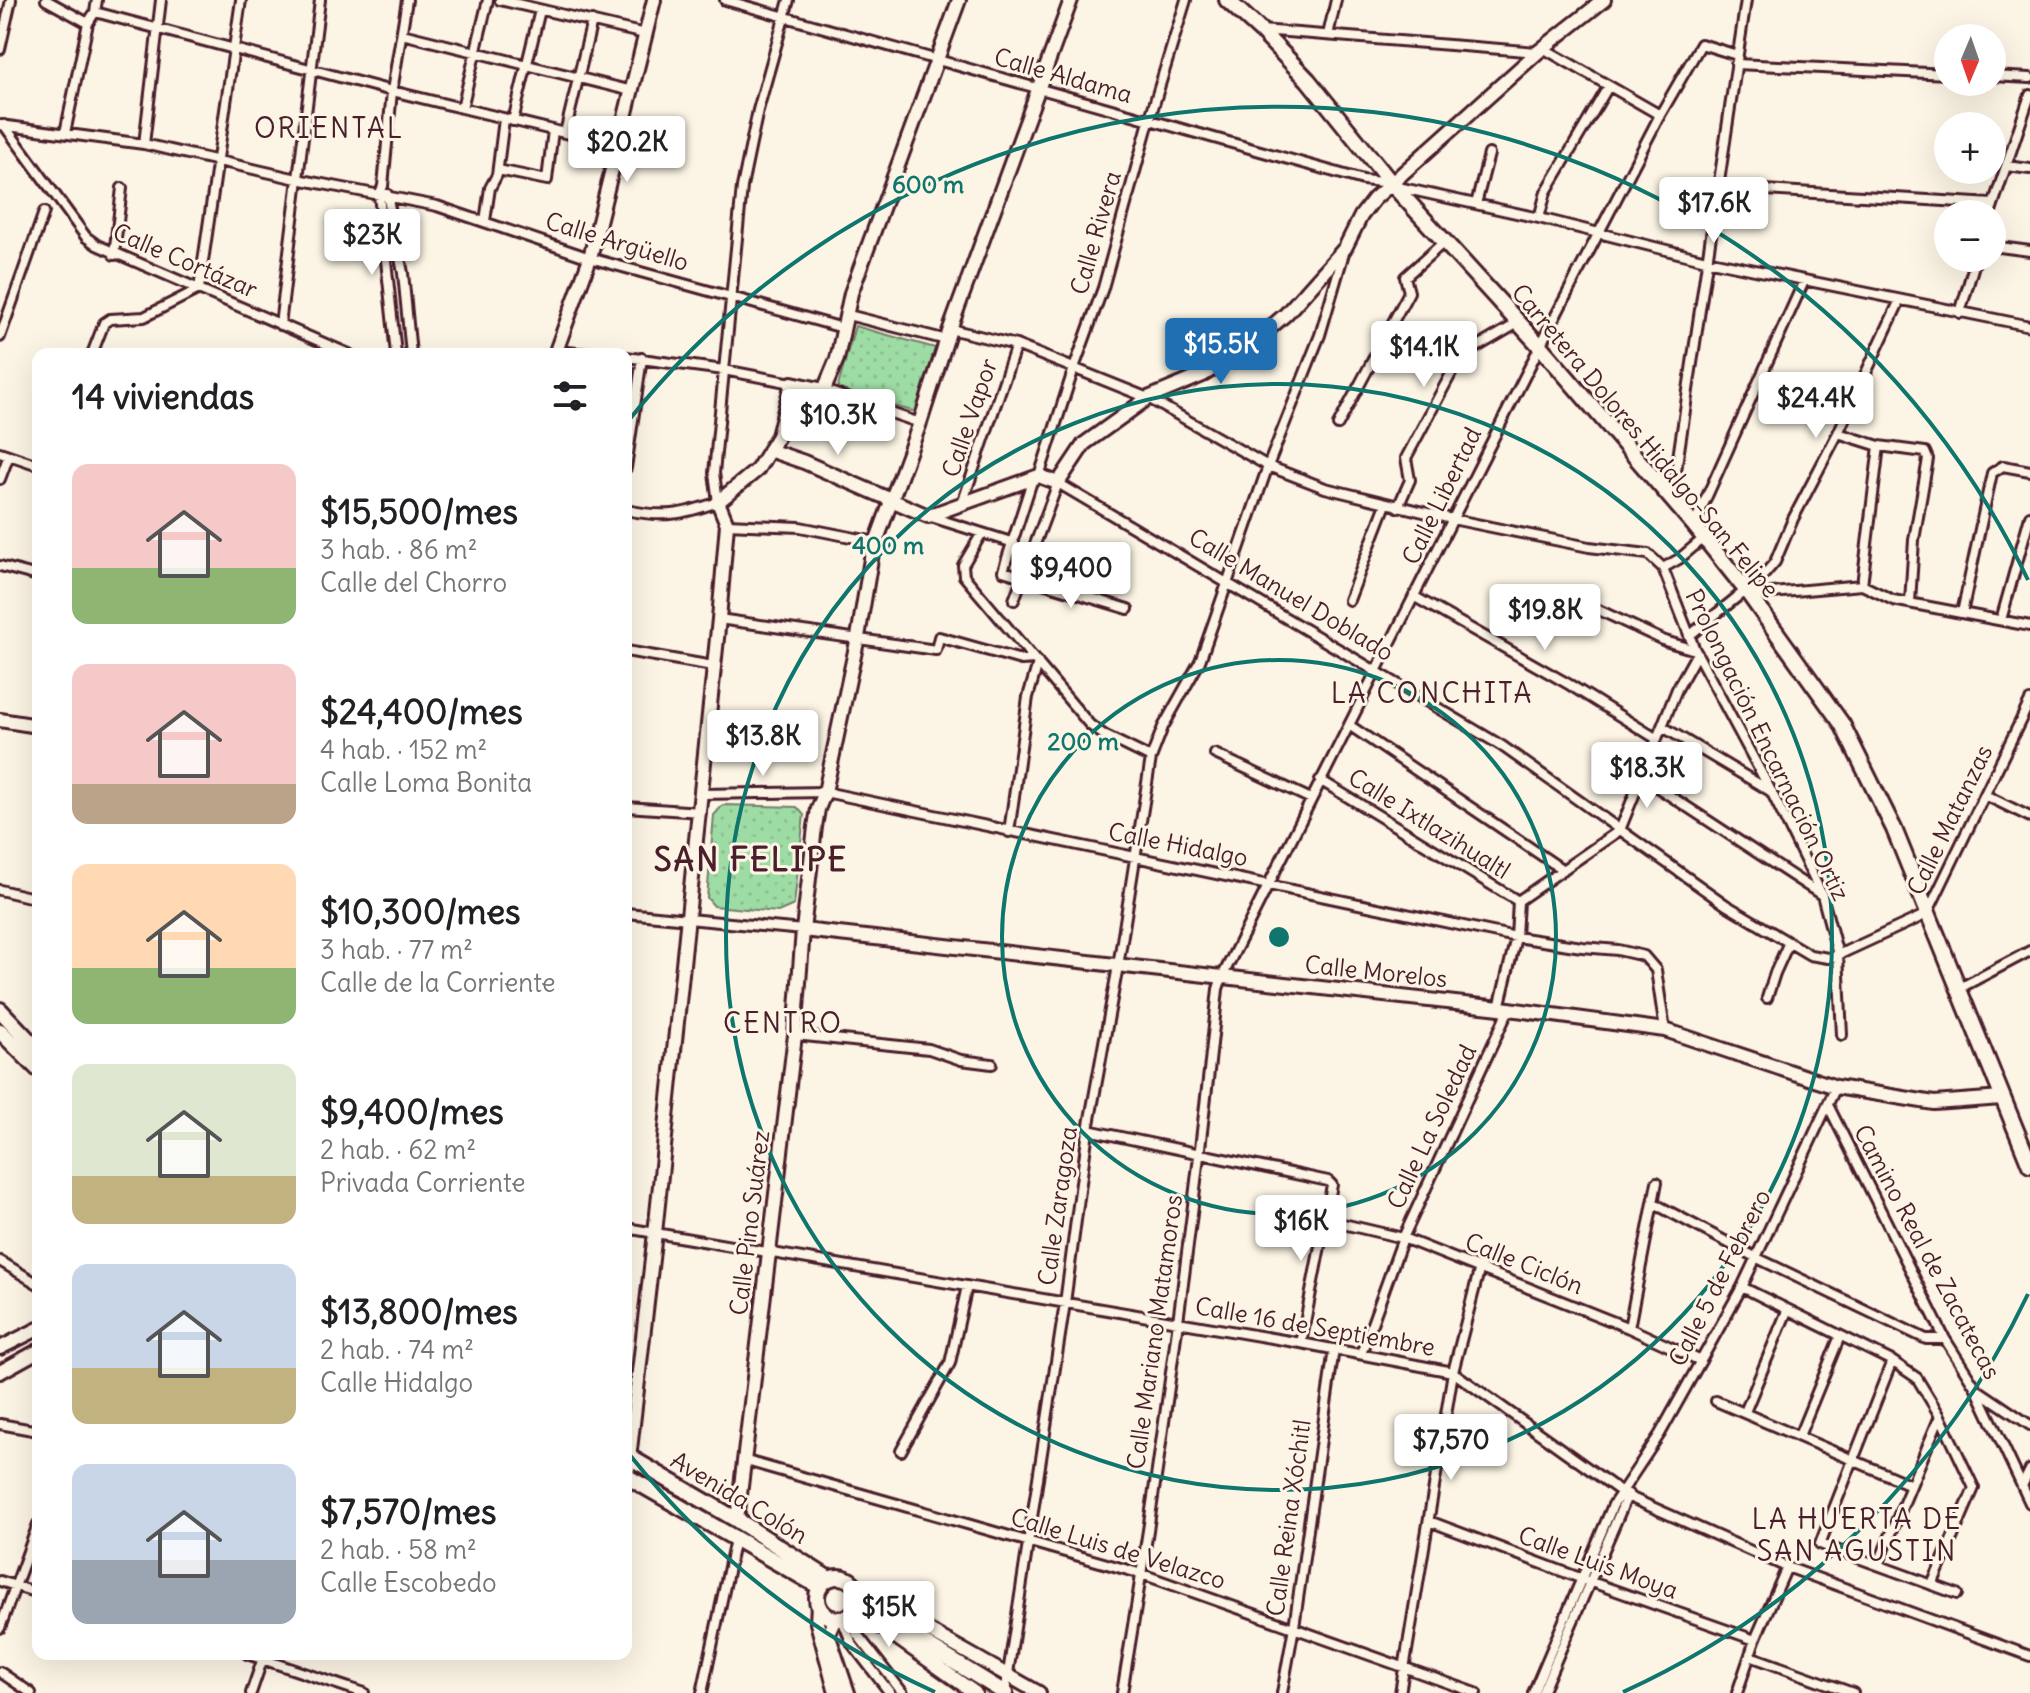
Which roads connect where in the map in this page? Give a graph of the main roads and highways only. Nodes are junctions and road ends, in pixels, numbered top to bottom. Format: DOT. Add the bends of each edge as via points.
graph roads {
  1 [pos="1227,0"];
  2 [pos="0,1010"];
  3 [pos="0,1031"];
  4 [pos="32,1041"];
  5 [pos="32,1063"];
  6 [pos="2030,1165"];
  7 [pos="632,1458"];
  8 [pos="632,1479"];
  9 [pos="824,1583"];
  10 [pos="851,1609"];
  11 [pos="1005,1693"];
  1 -- 6 [label="main road, Carretera Dolores Hidalgo-San Felipe" via="1308,80 1392,185 1694,525 1842,724 1894,829"];
  2 -- 4 [label="main road"];
  3 -- 5 [label="main road"];
  7 -- 9 [label="main road, Avenida Colón" via="737,1520"];
  8 -- 9 [label="main road, Avenida Colón"];
  9 -- 10 [label="main road" via="835,1577 853,1583"];
  9 -- 10 [label="main road" via="817,1595 824,1614"];
  10 -- 11 [label="main road"];
}
